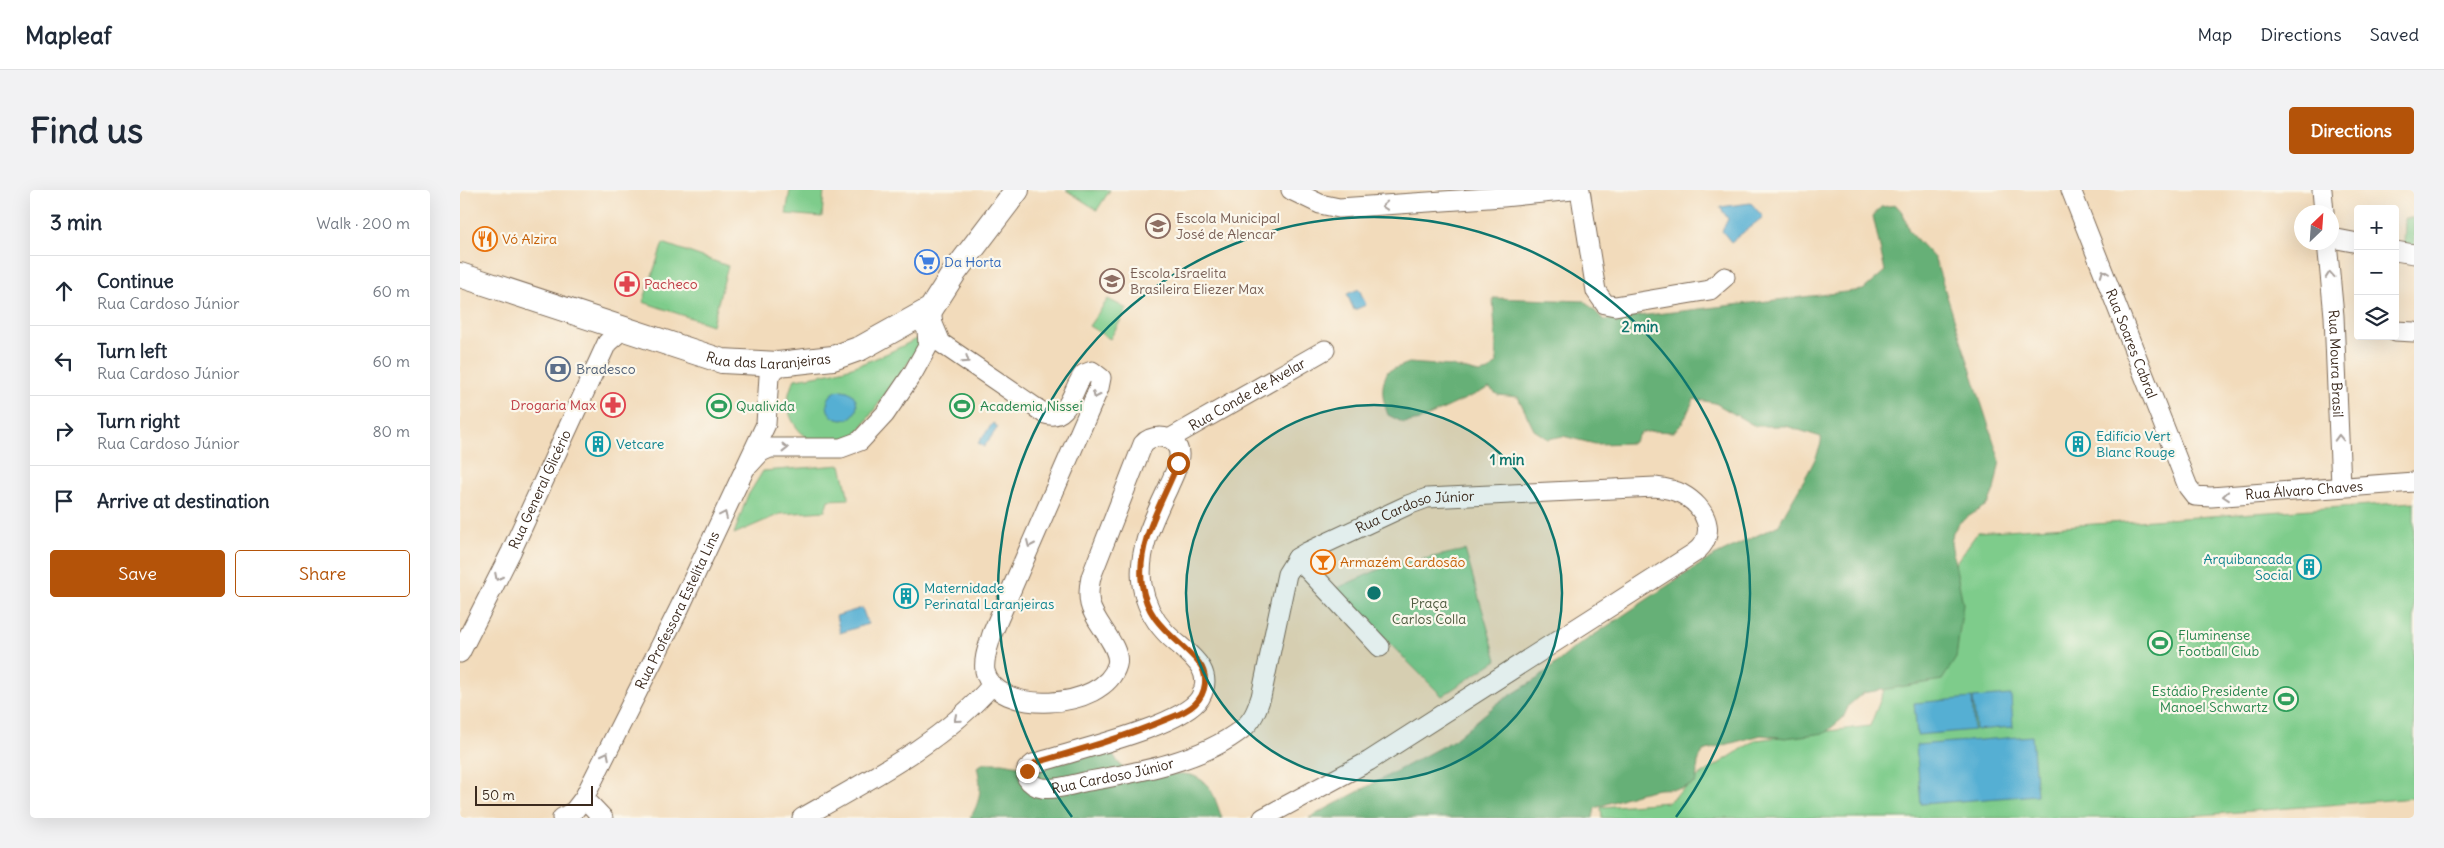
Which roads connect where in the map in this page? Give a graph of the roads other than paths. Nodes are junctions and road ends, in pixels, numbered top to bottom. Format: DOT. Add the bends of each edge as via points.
graph roads {
  1 [pos="1017,190"];
  2 [pos="1292,190"];
  3 [pos="1573,190"];
  4 [pos="1580,190"];
  5 [pos="2072,190"];
  6 [pos="2322,190"];
  7 [pos="2323,205"];
  8 [pos="2339,239"];
  9 [pos="2354,242"];
  10 [pos="2328,250"];
  11 [pos="2399,251"];
  12 [pos="2414,254"];
  13 [pos="460,275"];
  14 [pos="1725,277"];
  15 [pos="922,315"];
  16 [pos="623,329"];
  17 [pos="2399,331"];
  18 [pos="2414,332"];
  19 [pos="934,345"];
  20 [pos="1325,350"];
  21 [pos="746,363"];
  22 [pos="778,364"];
  23 [pos="767,391"];
  24 [pos="1169,439"];
  25 [pos="745,470"];
  26 [pos="2414,482"];
  27 [pos="2341,486"];
  28 [pos="2195,496"];
  29 [pos="1296,558"];
  30 [pos="1380,647"];
  31 [pos="460,653"];
  32 [pos="992,685"];
  33 [pos="584,798"];
  34 [pos="562,818"];
  35 [pos="603,818"];
  36 [pos="802,818"];
  37 [pos="1263,818"];
  1 -- 15 [label="main road, Rua das Laranjeiras"];
  3 -- 2 [label="street, one-way" via="1339,208 1320,204"];
  4 -- 14 [label="street" via="1596,291 1605,304 1615,306 1710,290"];
  28 -- 5 [label="street, Rua Soares Cabral, one-way" via="2188,487"];
  6 -- 7 [label="street"];
  8 -- 9 [label="street"];
  27 -- 10 [label="street, Rua Moura Brasil, one-way" via="2334,316"];
  11 -- 12 [label="street"];
  13 -- 16 [label="main road, Rua das Laranjeiras"];
  15 -- 19 [label="street" via="933,324"];
  15 -- 22 [label="main road, Rua das Laranjeiras" via="861,348 833,358"];
  16 -- 21 [label="main road, Rua das Laranjeiras" via="714,359"];
  16 -- 31 [label="street, Rua General Glicério, one-way" via="607,342 511,552"];
  17 -- 18 [label="street"];
  25 -- 19 [label="street, one-way" via="761,452 770,448 841,448 860,441 885,414"];
  19 -- 32 [label="street, one-way" via="1050,416 1066,409 1084,374 1092,371 1101,378 992,634 984,665"];
  20 -- 24 [label="street, Rua Conde de Avelar"];
  21 -- 22 [label="main road, Rua das Laranjeiras"];
  21 -- 23 [label="street" via="761,377"];
  22 -- 23 [label="street, Rua Professora Estelita Lins" via="770,376"];
  23 -- 25 [label="street, Rua Professora Estelita Lins" via="766,424"];
  24 -- 29 [label="street, Rua Cardoso Júnior" via="1178,450 1178,463 1144,547 1142,585 1149,608 1159,625 1203,669 1206,679 1203,692 1196,704 1183,712 1124,737 1033,764 1026,773 1030,782 1040,788 1051,788 1160,766 1213,746 1244,727 1256,712 1261,697 1285,582"];
  24 -- 32 [label="street" via="1155,437 1143,444 1091,577 1089,597 1092,611 1118,656 1112,677 1097,691 1050,704 1015,697"];
  33 -- 25 [label="street, Rua Professora Estelita Lins, one-way"];
  26 -- 27 [label="street, Rua Álvaro Chaves"];
  27 -- 28 [label="street, Rua Álvaro Chaves, one-way"];
  29 -- 30 [label="street"];
  29 -- 37 [label="street, Rua Cardoso Júnior" via="1427,498 1655,487 1689,498 1703,514 1709,530 1701,548 1602,612 1369,761"];
  32 -- 36 [label="street, one-way" via="978,702 947,728 882,772"];
  33 -- 34 [label="street, Rua Professora Estelita Lins"];
  33 -- 35 [label="street"];
}
